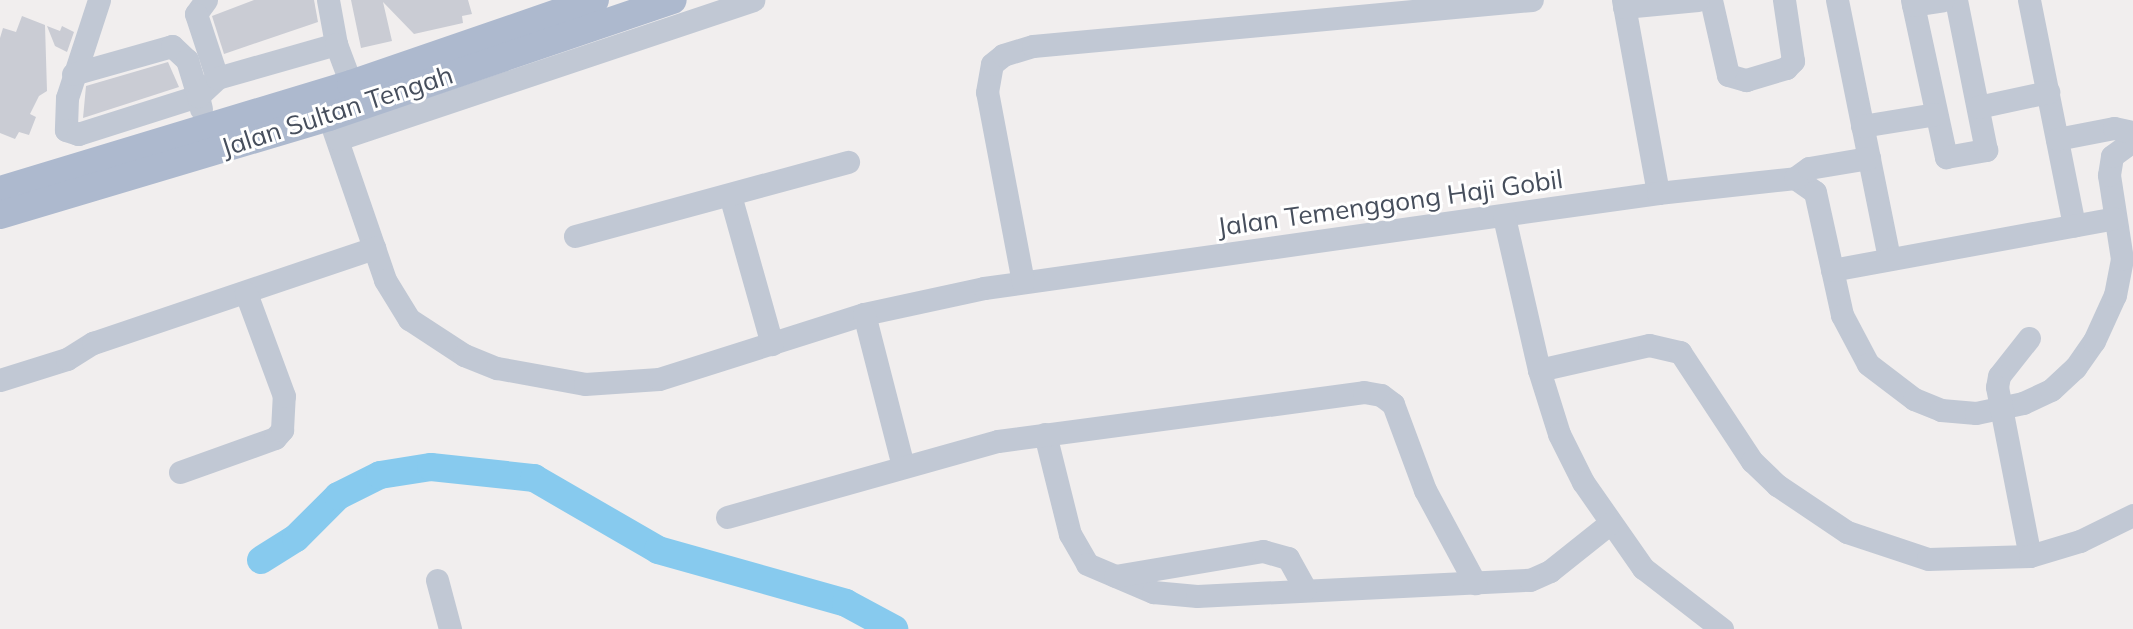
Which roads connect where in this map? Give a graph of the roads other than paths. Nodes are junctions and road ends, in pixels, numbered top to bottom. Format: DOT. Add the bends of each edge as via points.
graph roads {
  1 [pos="99,0"];
  2 [pos="206,0"];
  3 [pos="328,0"];
  4 [pos="595,0"];
  5 [pos="673,0"];
  6 [pos="753,0"];
  7 [pos="1532,0"];
  8 [pos="1698,0"];
  9 [pos="1711,0"];
  10 [pos="1784,0"];
  11 [pos="1837,0"];
  12 [pos="1943,0"];
  13 [pos="1956,0"];
  14 [pos="2029,0"];
  15 [pos="1913,2"];
  16 [pos="1623,3"];
  17 [pos="337,44"];
  18 [pos="73,74"];
  19 [pos="217,78"];
  20 [pos="351,84"];
  21 [pos="2048,92"];
  22 [pos="198,96"];
  23 [pos="1978,107"];
  24 [pos="1935,114"];
  25 [pos="1862,126"];
  26 [pos="334,128"];
  27 [pos="205,129"];
  28 [pos="2133,132"];
  29 [pos="2057,139"];
  30 [pos="2133,141"];
  31 [pos="1869,158"];
  32 [pos="848,162"];
  33 [pos="1795,178"];
  34 [pos="0,190"];
  35 [pos="1658,192"];
  36 [pos="730,195"];
  37 [pos="0,215"];
  38 [pos="1504,217"];
  39 [pos="2114,218"];
  40 [pos="2074,226"];
  41 [pos="575,236"];
  42 [pos="374,248"];
  43 [pos="1889,259"];
  44 [pos="1832,270"];
  45 [pos="1023,282"];
  46 [pos="246,293"];
  47 [pos="864,314"];
  48 [pos="2029,338"];
  49 [pos="772,344"];
  50 [pos="1539,370"];
  51 [pos="0,380"];
  52 [pos="2000,410"];
  53 [pos="1045,434"];
  54 [pos="903,466"];
  55 [pos="180,472"];
  56 [pos="2133,516"];
  57 [pos="727,517"];
  58 [pos="1609,524"];
  59 [pos="2030,556"];
  60 [pos="1115,576"];
  61 [pos="437,580"];
  62 [pos="1475,583"];
  63 [pos="1305,589"];
  64 [pos="450,629"];
  65 [pos="1722,629"];
  1 -- 18 [label="street"];
  2 -- 19 [label="street" via="196,14"];
  3 -- 17 [label="street"];
  4 -- 20 [label="main road, Jalan Sultan Tengah"];
  5 -- 26 [label="main road, Jalan Sultan Tengah"];
  6 -- 26 [label="street"];
  7 -- 45 [label="street" via="1033,47 1003,55 992,64 987,92"];
  8 -- 16 [label="street"];
  9 -- 10 [label="street" via="1728,75 1746,80 1786,68 1793,61"];
  11 -- 25 [label="street"];
  12 -- 15 [label="street"];
  13 -- 23 [label="street"];
  14 -- 21 [label="street"];
  15 -- 24 [label="street"];
  16 -- 35 [label="street"];
  17 -- 19 [label="street"];
  17 -- 20 [label="street"];
  18 -- 22 [label="street" via="172,46 187,60"];
  18 -- 22 [label="street" via="63,125 72,133"];
  19 -- 22 [label="street"];
  20 -- 27 [label="main road, Jalan Sultan Tengah"];
  21 -- 23 [label="street"];
  21 -- 29 [label="street"];
  22 -- 27 [label="street"];
  23 -- 24 [label="street" via="1985,151 1944,157"];
  24 -- 25 [label="street"];
  25 -- 31 [label="street"];
  26 -- 37 [label="main road, Jalan Sultan Tengah"];
  26 -- 42 [label="street, Jalan Temenggong Haji Gobil"];
  27 -- 34 [label="main road, Jalan Sultan Tengah"];
  28 -- 29 [label="street" via="2114,128"];
  29 -- 40 [label="street"];
  30 -- 39 [label="street" via="2112,156 2109,174"];
  31 -- 33 [label="street, Jalan Temenggong Haji Gobil" via="1809,168"];
  31 -- 43 [label="street"];
  32 -- 36 [label="street"];
  33 -- 35 [label="street, Jalan Temenggong Haji Gobil"];
  33 -- 44 [label="street" via="1815,192"];
  35 -- 38 [label="street, Jalan Temenggong Haji Gobil"];
  36 -- 41 [label="street"];
  36 -- 49 [label="street"];
  38 -- 45 [label="street, Jalan Temenggong Haji Gobil"];
  38 -- 50 [label="street"];
  39 -- 40 [label="street"];
  39 -- 52 [label="street" via="2122,259 2115,295 2094,341 2075,368 2051,390"];
  40 -- 43 [label="street"];
  42 -- 46 [label="street"];
  42 -- 49 [label="street, Jalan Temenggong Haji Gobil" via="395,300 410,319 464,355 498,368 585,384 626,384 659,379"];
  43 -- 44 [label="street"];
  44 -- 52 [label="street" via="1854,346 1889,384 1941,410"];
  45 -- 47 [label="street, Jalan Temenggong Haji Gobil"];
  46 -- 51 [label="street" via="93,343 67,359"];
  46 -- 55 [label="street" via="284,396 282,430 275,438"];
  47 -- 49 [label="street, Jalan Temenggong Haji Gobil"];
  47 -- 54 [label="street"];
  48 -- 52 [label="street" via="1999,376"];
  50 -- 58 [label="street" via="1559,434"];
  50 -- 59 [label="street" via="1649,345 1667,346 1692,366 1752,461 1808,509 1847,533 1928,559"];
  52 -- 59 [label="street"];
  53 -- 54 [label="street"];
  53 -- 60 [label="street" via="1076,548 1087,564"];
  53 -- 62 [label="street" via="1364,392 1381,395 1393,404 1425,490"];
  54 -- 57 [label="street"];
  56 -- 59 [label="street" via="2080,541"];
  58 -- 62 [label="street" via="1540,576"];
  58 -- 65 [label="street" via="1643,568"];
  60 -- 63 [label="street" via="1168,595"];
  60 -- 63 [label="street" via="1263,551 1288,558"];
  61 -- 64 [label="street"];
  62 -- 63 [label="street"];
}
